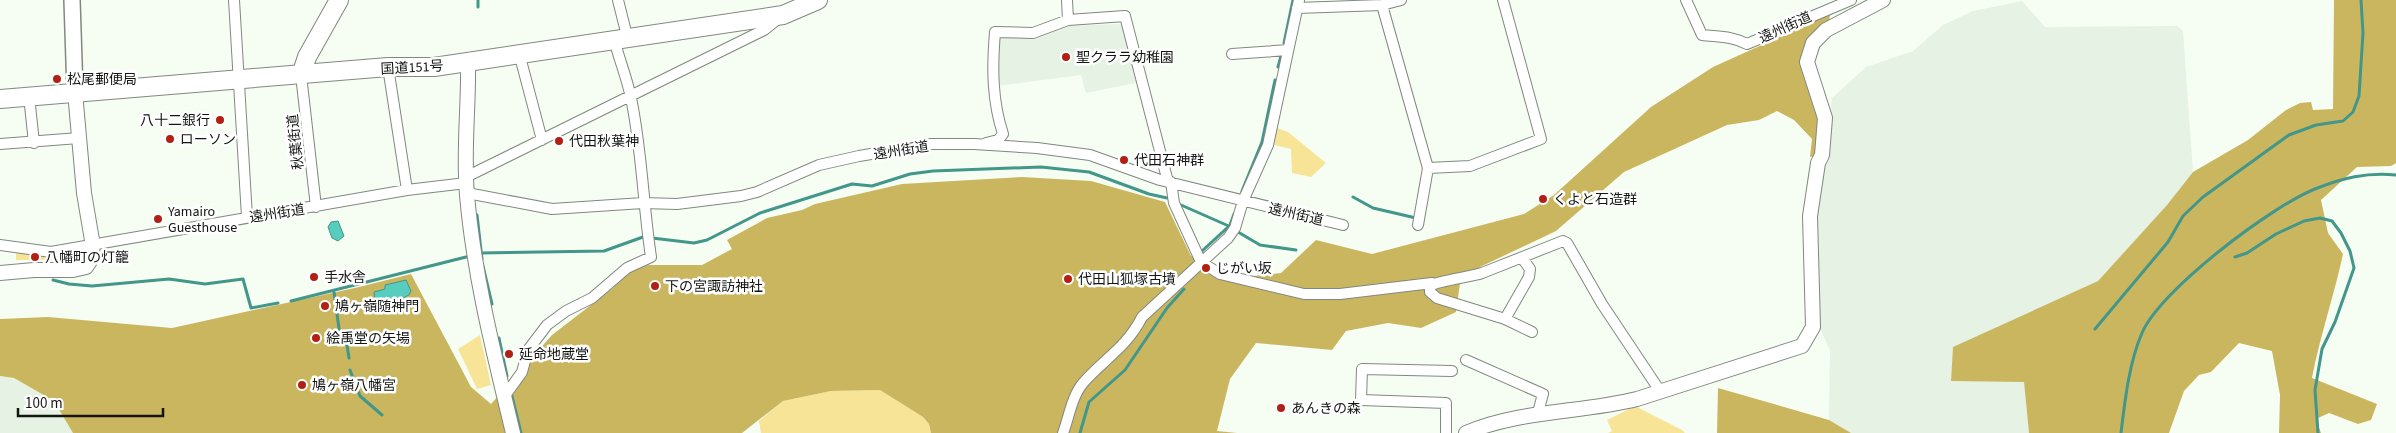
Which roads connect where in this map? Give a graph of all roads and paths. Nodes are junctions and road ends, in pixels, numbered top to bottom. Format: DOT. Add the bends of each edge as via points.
graph roads {
  1 [pos="72,0"];
  2 [pos="234,0"];
  3 [pos="338,0"];
  4 [pos="618,0"];
  5 [pos="818,0"];
  6 [pos="1067,0"];
  7 [pos="1401,0"];
  8 [pos="1503,0"];
  9 [pos="1686,0"];
  10 [pos="1851,0"];
  11 [pos="1883,0"];
  12 [pos="1298,4"];
  13 [pos="1382,5"];
  14 [pos="783,15"];
  15 [pos="1068,20"];
  16 [pos="621,38"];
  17 [pos="1288,50"];
  18 [pos="519,53"];
  19 [pos="1232,54"];
  20 [pos="468,62"];
  21 [pos="388,67"];
  22 [pos="302,74"];
  23 [pos="238,79"];
  24 [pos="75,92"];
  25 [pos="29,96"];
  26 [pos="630,96"];
  27 [pos="0,99"];
  28 [pos="1003,134"];
  29 [pos="79,138"];
  30 [pos="542,140"];
  31 [pos="34,142"];
  32 [pos="0,144"];
  33 [pos="974,144"];
  34 [pos="1037,148"];
  35 [pos="1428,168"];
  36 [pos="1169,182"];
  37 [pos="466,184"];
  38 [pos="407,190"];
  39 [pos="1243,201"];
  40 [pos="643,203"];
  41 [pos="316,206"];
  42 [pos="247,217"];
  43 [pos="1343,225"];
  44 [pos="1418,225"];
  45 [pos="0,245"];
  46 [pos="93,246"];
  47 [pos="1522,258"];
  48 [pos="1201,262"];
  49 [pos="0,273"];
  50 [pos="1432,283"];
  51 [pos="1505,319"];
  52 [pos="1532,332"];
  53 [pos="1466,360"];
  54 [pos="1452,371"];
  55 [pos="1660,391"];
  56 [pos="504,397"];
  57 [pos="1538,416"];
  58 [pos="513,433"];
  59 [pos="1063,433"];
  60 [pos="1446,433"];
  61 [pos="1466,433"];
  1 -- 24 [label="main road"];
  2 -- 23 [label="street"];
  3 -- 22 [label="highway" via="307,57"];
  4 -- 16 [label="street"];
  5 -- 14 [label="highway, 国道151号"];
  6 -- 15 [label="street"];
  7 -- 13 [label="street"];
  8 -- 35 [label="street" via="1541,139 1470,166"];
  9 -- 10 [label="street, 遠州街道" via="1702,35 1733,37 1746,44"];
  11 -- 55 [label="street" via="1826,30 1813,43 1806,62 1825,118 1810,216 1813,327 1809,338 1802,346"];
  12 -- 13 [label="street"];
  12 -- 17 [label="street"];
  13 -- 35 [label="street"];
  14 -- 16 [label="highway, 国道151号"];
  14 -- 26 [label="street, 遠州街道" via="764,30"];
  15 -- 28 [label="street" via="1033,33 995,32 992,71 997,116"];
  15 -- 36 [label="street" via="1125,16"];
  16 -- 18 [label="highway, 国道151号"];
  16 -- 26 [label="street"];
  17 -- 19 [label="street"];
  17 -- 39 [label="street" via="1268,146"];
  18 -- 20 [label="highway, 国道151号"];
  18 -- 30 [label="street"];
  20 -- 21 [label="highway, 国道151号" via="434,67"];
  20 -- 37 [label="street"];
  21 -- 22 [label="highway, 国道151号"];
  21 -- 38 [label="street"];
  22 -- 23 [label="highway, 国道151号"];
  22 -- 41 [label="street, 秋葉街道"];
  23 -- 24 [label="highway, 国道151号"];
  23 -- 42 [label="street"];
  24 -- 25 [label="highway, 国道151号"];
  24 -- 29 [label="street"];
  25 -- 27 [label="highway, 国道151号"];
  25 -- 31 [label="street"];
  26 -- 30 [label="street, 遠州街道"];
  26 -- 40 [label="street"];
  28 -- 33 [label="street" via="998,140"];
  28 -- 34 [label="street" via="1013,143 1034,144"];
  29 -- 31 [label="street"];
  29 -- 46 [label="street"];
  30 -- 37 [label="street, 遠州街道"];
  31 -- 32 [label="street"];
  33 -- 34 [label="street, 遠州街道"];
  33 -- 40 [label="street, 遠州街道" via="931,144 859,156 819,165 741,196 677,204"];
  34 -- 36 [label="street, 遠州街道" via="1090,155"];
  35 -- 44 [label="street"];
  36 -- 39 [label="street, 遠州街道"];
  36 -- 48 [label="street" via="1174,203"];
  37 -- 38 [label="street, 遠州街道"];
  37 -- 40 [label="street, 遠州街道" via="552,210"];
  37 -- 56 [label="street" via="478,284"];
  38 -- 41 [label="street, 遠州街道"];
  39 -- 43 [label="street, 遠州街道"];
  39 -- 48 [label="street" via="1235,228"];
  40 -- 56 [label="street" via="652,257 627,268 592,298 546,325 528,350 522,372"];
  41 -- 42 [label="street, 遠州街道"];
  42 -- 46 [label="street, 遠州街道"];
  45 -- 46 [label="street, 遠州街道" via="51,252"];
  46 -- 49 [label="street" via="90,261 80,270"];
  47 -- 50 [label="street" via="1469,278"];
  47 -- 51 [label="street" via="1530,269 1529,277"];
  47 -- 55 [label="street" via="1563,241 1567,244 1602,304"];
  48 -- 50 [label="street" via="1220,274 1304,294 1340,294"];
  48 -- 59 [label="street" via="1142,317 1122,347 1082,384 1075,395"];
  50 -- 51 [label="street" via="1430,292 1437,298"];
  51 -- 52 [label="street"];
  53 -- 57 [label="street" via="1543,394"];
  54 -- 60 [label="street" via="1362,369 1361,400 1446,403"];
  55 -- 57 [label="street" via="1610,406"];
  56 -- 58 [label="street"];
  57 -- 61 [label="street" via="1494,423"];
}
